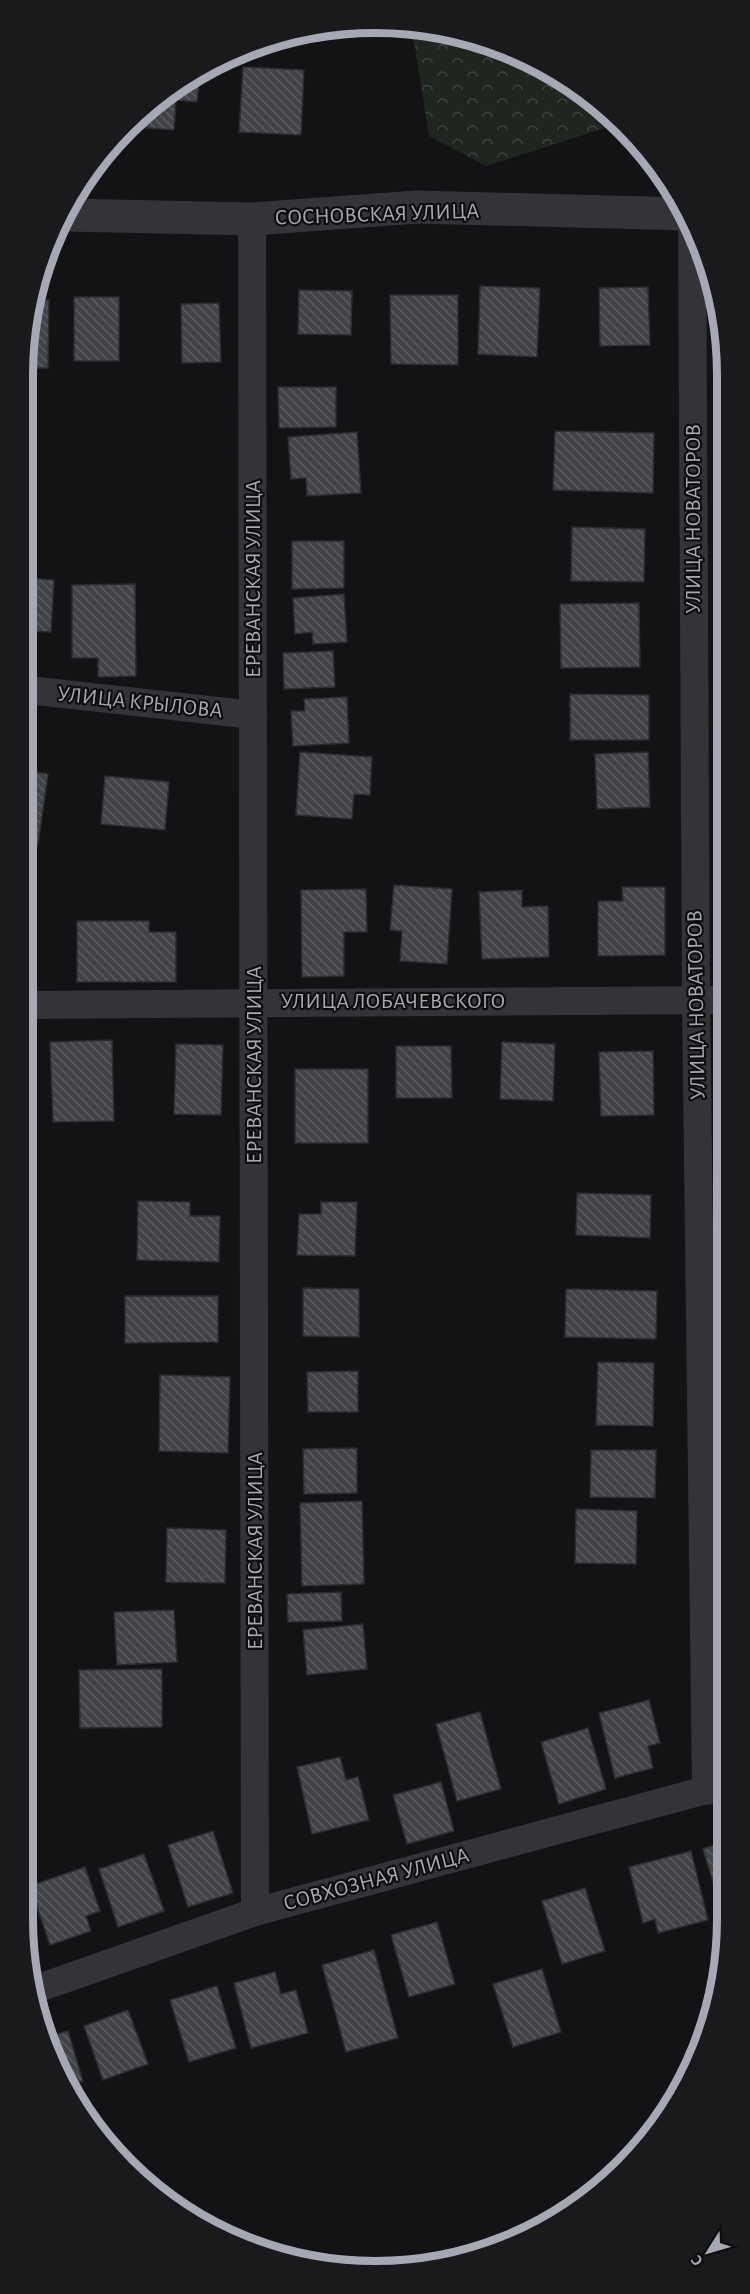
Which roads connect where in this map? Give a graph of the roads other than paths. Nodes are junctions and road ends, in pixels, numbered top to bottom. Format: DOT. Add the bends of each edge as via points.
graph roads {
  1 [pos="676,214"];
  2 [pos="73,215"];
  3 [pos="252,219"];
  4 [pos="693,248"];
  5 [pos="33,691"];
  6 [pos="253,715"];
  7 [pos="709,1000"];
  8 [pos="253,1002"];
  9 [pos="33,1005"];
  10 [pos="713,1788"];
  11 [pos="255,1912"];
  12 [pos="40,1987"];
  1 -- 3 [label="street, СОСНОВСКАЯ УЛИЦА" via="417,207"];
  2 -- 3 [label="street, СОСНОВСКАЯ УЛИЦА"];
  3 -- 6 [label="street, ЕРЕВАНСКАЯ УЛИЦА"];
  4 -- 7 [label="street, УЛИЦА НОВАТОРОВ"];
  5 -- 6 [label="street, УЛИЦА КРЫЛОВА"];
  6 -- 8 [label="street, ЕРЕВАНСКАЯ УЛИЦА"];
  7 -- 8 [label="street, УЛИЦА ЛОБАЧЕВСКОГО"];
  7 -- 10 [label="street, УЛИЦА НОВАТОРОВ"];
  8 -- 9 [label="street, УЛИЦА ЛОБАЧЕВСКОГО"];
  8 -- 11 [label="street, ЕРЕВАНСКАЯ УЛИЦА"];
  10 -- 11 [label="street, СОВХОЗНАЯ УЛИЦА"];
  11 -- 12 [label="street, СОВХОЗНАЯ УЛИЦА"];
}
